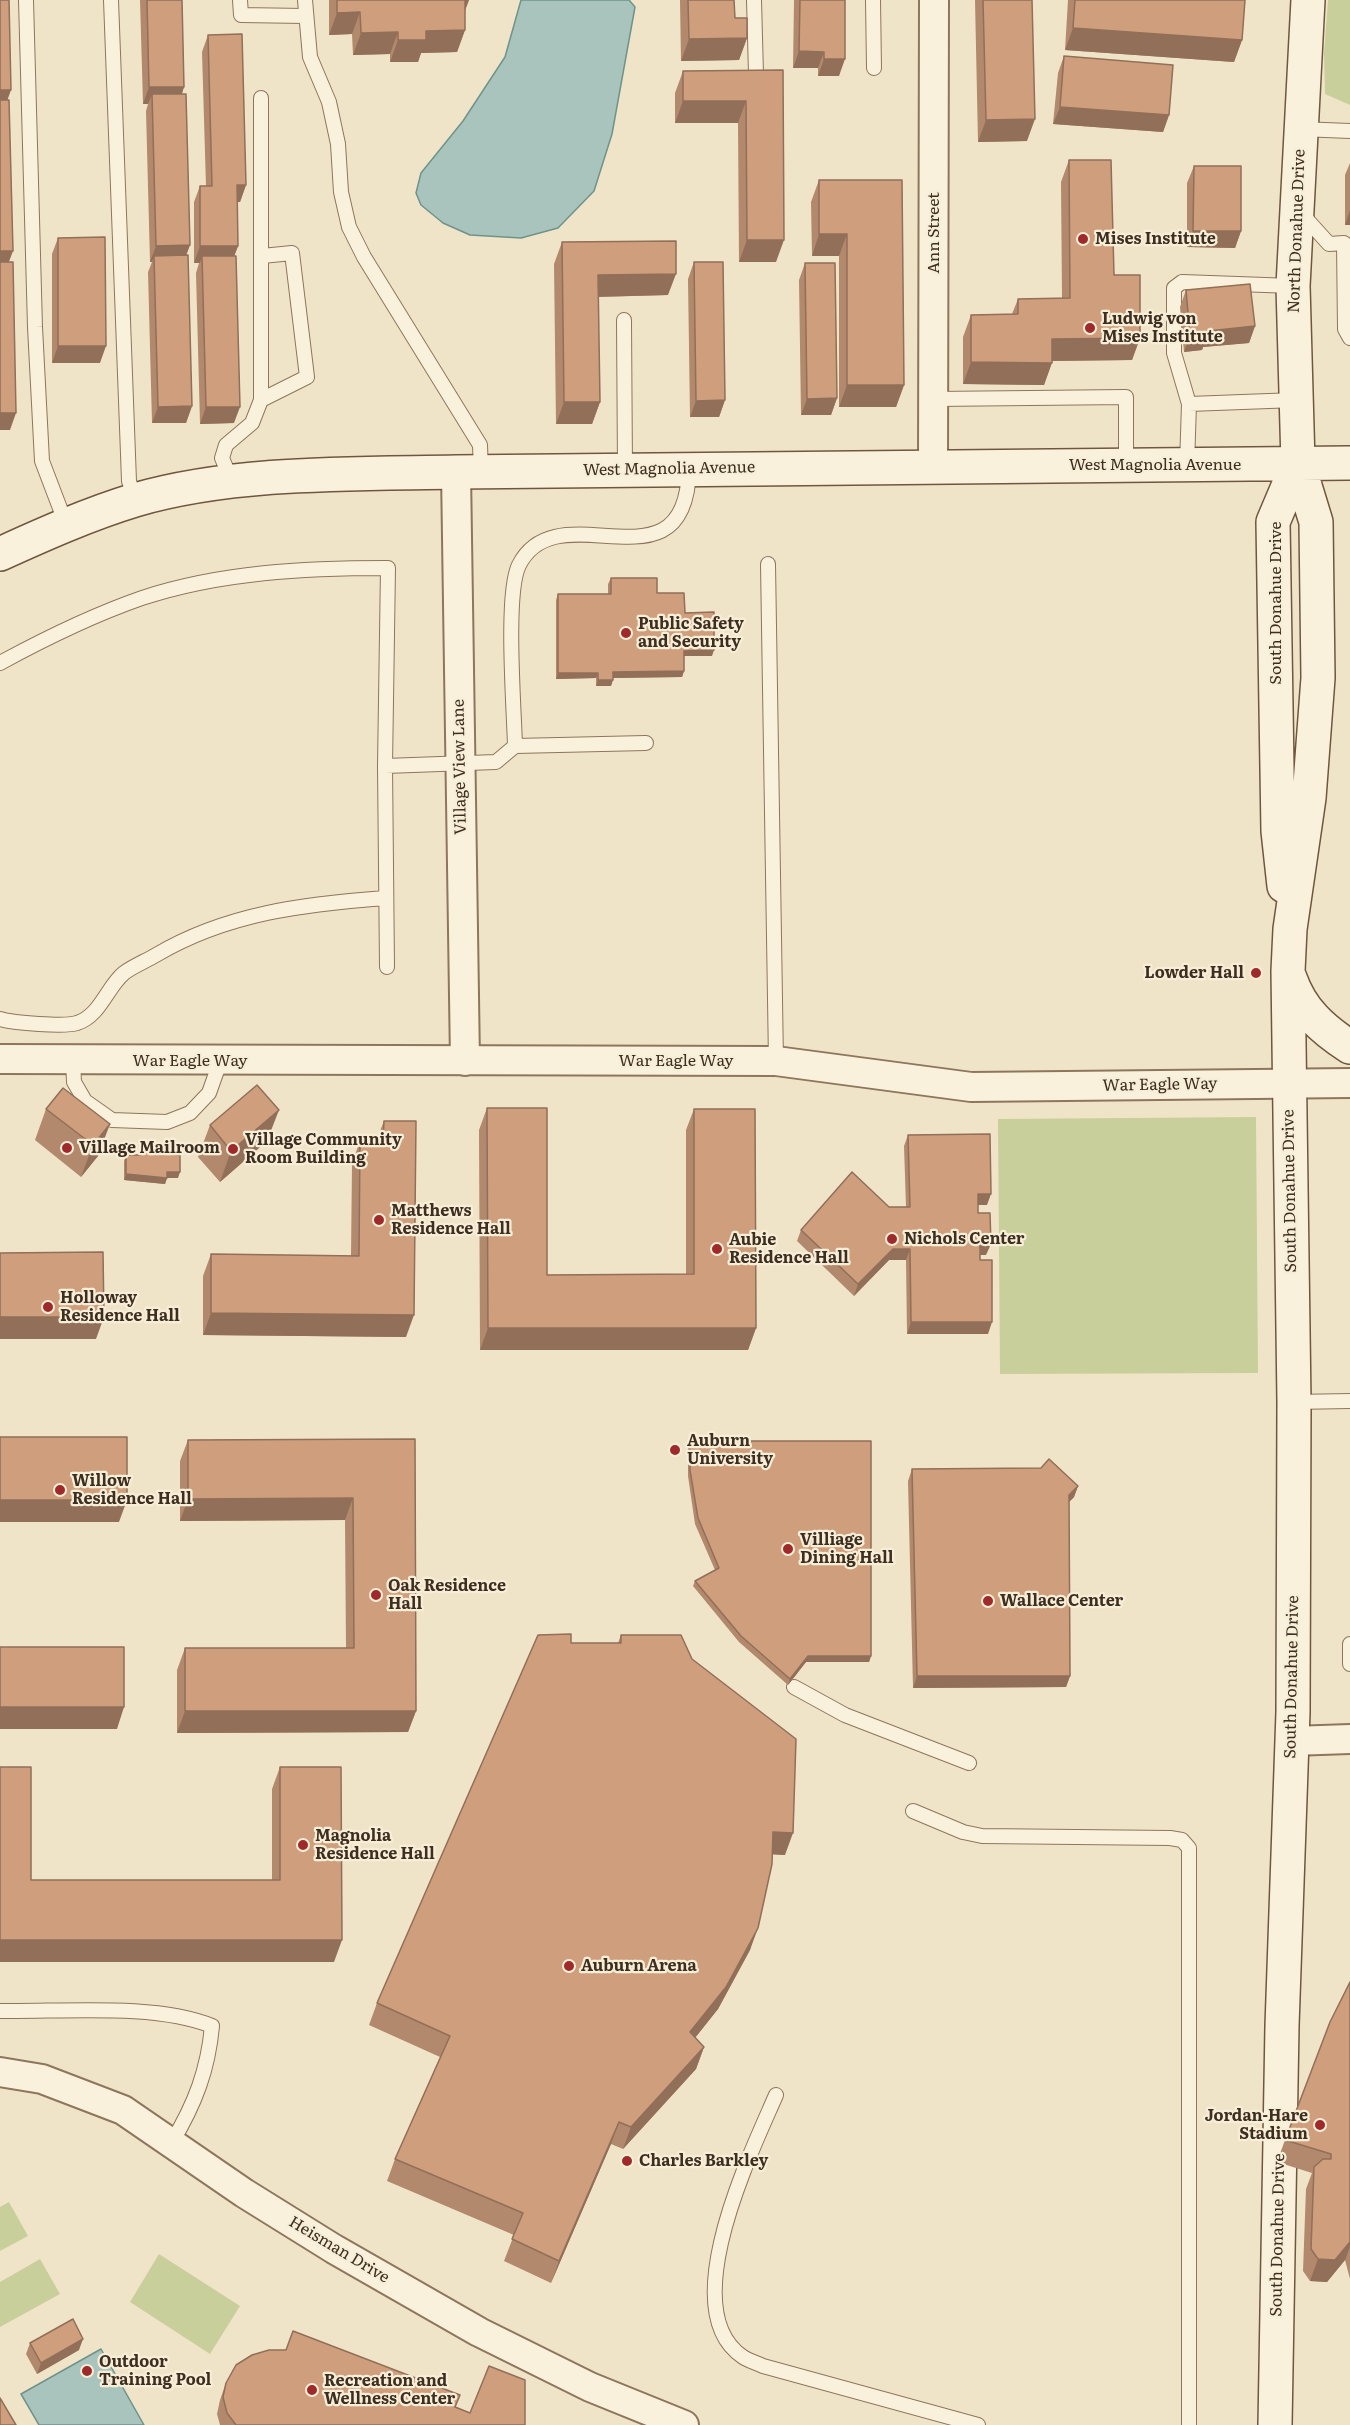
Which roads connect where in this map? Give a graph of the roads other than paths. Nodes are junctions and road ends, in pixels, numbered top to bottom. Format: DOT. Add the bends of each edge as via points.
graph roads {
  1 [pos="27,0"];
  2 [pos="111,0"];
  3 [pos="240,0"];
  4 [pos="305,0"];
  5 [pos="754,0"];
  6 [pos="873,0"];
  7 [pos="934,0"];
  8 [pos="1308,0"];
  9 [pos="305,16"];
  10 [pos="874,68"];
  11 [pos="756,74"];
  12 [pos="261,98"];
  13 [pos="1300,129"];
  14 [pos="1350,131"];
  15 [pos="1296,207"];
  16 [pos="1347,243"];
  17 [pos="262,256"];
  18 [pos="1293,286"];
  19 [pos="624,320"];
  20 [pos="1350,338"];
  21 [pos="934,399"];
  22 [pos="261,400"];
  23 [pos="1296,400"];
  24 [pos="1189,404"];
  25 [pos="1298,463"];
  26 [pos="1350,463"];
  27 [pos="1126,465"];
  28 [pos="1187,465"];
  29 [pos="933,467"];
  30 [pos="689,469"];
  31 [pos="625,470"];
  32 [pos="469,472"];
  33 [pos="232,482"];
  34 [pos="135,500"];
  35 [pos="66,524"];
  36 [pos="0,554"];
  37 [pos="768,564"];
  38 [pos="0,663"];
  39 [pos="646,743"];
  40 [pos="515,746"];
  41 [pos="460,762"];
  42 [pos="385,765"];
  43 [pos="385,898"];
  44 [pos="1290,929"];
  45 [pos="387,967"];
  46 [pos="1288,971"];
  47 [pos="0,1019"];
  48 [pos="1350,1047"];
  49 [pos="0,1059"];
  50 [pos="73,1060"];
  51 [pos="465,1061"];
  52 [pos="776,1061"];
  53 [pos="220,1062"];
  54 [pos="1350,1083"];
  55 [pos="1289,1084"];
  56 [pos="1350,1401"];
  57 [pos="1306,1402"];
  58 [pos="1350,1644"];
  59 [pos="1350,1664"];
  60 [pos="794,1687"];
  61 [pos="1350,1739"];
  62 [pos="1292,1741"];
  63 [pos="969,1763"];
  64 [pos="913,1811"];
  65 [pos="0,2011"];
  66 [pos="0,2072"];
  67 [pos="776,2096"];
  68 [pos="172,2142"];
  69 [pos="684,2425"];
  70 [pos="978,2425"];
  71 [pos="1189,2425"];
  72 [pos="1275,2425"];
  1 -- 35 [label="lane" via="42,461"];
  2 -- 34 [label="lane" via="129,469"];
  3 -- 9 [label="lane" via="241,15"];
  4 -- 9 [label="lane"];
  5 -- 11 [label="lane"];
  6 -- 10 [label="lane"];
  7 -- 21 [label="street, Ann Street"];
  8 -- 13 [label="street, North Donahue Drive"];
  9 -- 32 [label="lane" via="310,57 329,102 338,144 341,192 349,227 480,444"];
  12 -- 17 [label="lane"];
  13 -- 14 [label="lane"];
  13 -- 15 [label="street, North Donahue Drive"];
  15 -- 16 [label="lane" via="1329,244"];
  15 -- 18 [label="street, North Donahue Drive"];
  16 -- 20 [label="lane" via="1346,329"];
  17 -- 22 [label="lane"];
  17 -- 22 [label="lane" via="292,254 307,376"];
  18 -- 23 [label="street, North Donahue Drive"];
  18 -- 24 [label="lane" via="1182,282 1174,288 1174,353"];
  19 -- 31 [label="lane"];
  21 -- 27 [label="lane" via="1125,397"];
  21 -- 29 [label="street, Ann Street"];
  22 -- 33 [label="lane" via="252,423 226,445 222,458"];
  23 -- 24 [label="lane"];
  23 -- 25 [label="street, North Donahue Drive"];
  24 -- 28 [label="lane"];
  25 -- 26 [label="street, West Magnolia Avenue"];
  25 -- 28 [label="street, West Magnolia Avenue"];
  25 -- 44 [label="street, South Donahue Drive" via="1316,522 1318,678 1309,798"];
  25 -- 44 [label="street, South Donahue Drive" via="1273,522 1278,831"];
  27 -- 28 [label="street, West Magnolia Avenue"];
  27 -- 29 [label="street, West Magnolia Avenue"];
  29 -- 30 [label="street, West Magnolia Avenue"];
  30 -- 31 [label="street, West Magnolia Avenue"];
  30 -- 40 [label="lane" via="688,495 682,513 671,527 651,535 553,536 526,552 512,586"];
  31 -- 32 [label="street, West Magnolia Avenue"];
  32 -- 33 [label="street, West Magnolia Avenue" via="344,474"];
  32 -- 41 [label="street, Village View Lane"];
  33 -- 34 [label="street, West Magnolia Avenue"];
  34 -- 35 [label="street, West Magnolia Avenue"];
  35 -- 36 [label="street, West Magnolia Avenue"];
  37 -- 52 [label="lane"];
  38 -- 42 [label="lane" via="83,621 196,583 319,568 388,568"];
  39 -- 40 [label="lane"];
  40 -- 41 [label="lane" via="496,762"];
  41 -- 42 [label="lane"];
  41 -- 51 [label="street, Village View Lane"];
  42 -- 43 [label="lane"];
  43 -- 45 [label="lane"];
  43 -- 47 [label="lane" via="283,907 225,923 173,945 124,974 93,1012 77,1023 12,1023"];
  44 -- 46 [label="street, South Donahue Drive"];
  46 -- 48 [label="street" via="1296,995 1308,1012"];
  46 -- 55 [label="street, South Donahue Drive"];
  49 -- 50 [label="street, War Eagle Way"];
  50 -- 53 [label="street, War Eagle Way"];
  50 -- 53 [label="lane" via="74,1082 85,1101 112,1120 167,1122 190,1113 209,1092"];
  51 -- 52 [label="street, War Eagle Way"];
  51 -- 53 [label="street, War Eagle Way"];
  52 -- 55 [label="street, War Eagle Way" via="971,1086"];
  54 -- 55 [label="street, War Eagle Way"];
  55 -- 57 [label="street, South Donahue Drive"];
  56 -- 57 [label="lane"];
  57 -- 62 [label="street, South Donahue Drive"];
  58 -- 59 [label="lane"];
  60 -- 63 [label="lane" via="845,1714"];
  61 -- 62 [label="street"];
  62 -- 72 [label="street, South Donahue Drive"];
  64 -- 71 [label="lane" via="982,1836 1170,1838 1182,1840 1189,1848"];
  65 -- 68 [label="lane" via="157,2012 190,2017 212,2026 199,2091"];
  66 -- 68 [label="street, Heisman Drive" via="42,2079 123,2110"];
  67 -- 70 [label="lane" via="721,2234 715,2270 718,2316 726,2338 741,2356 764,2366"];
  68 -- 69 [label="street, Heisman Drive" via="244,2193 479,2332 590,2387"];
}
